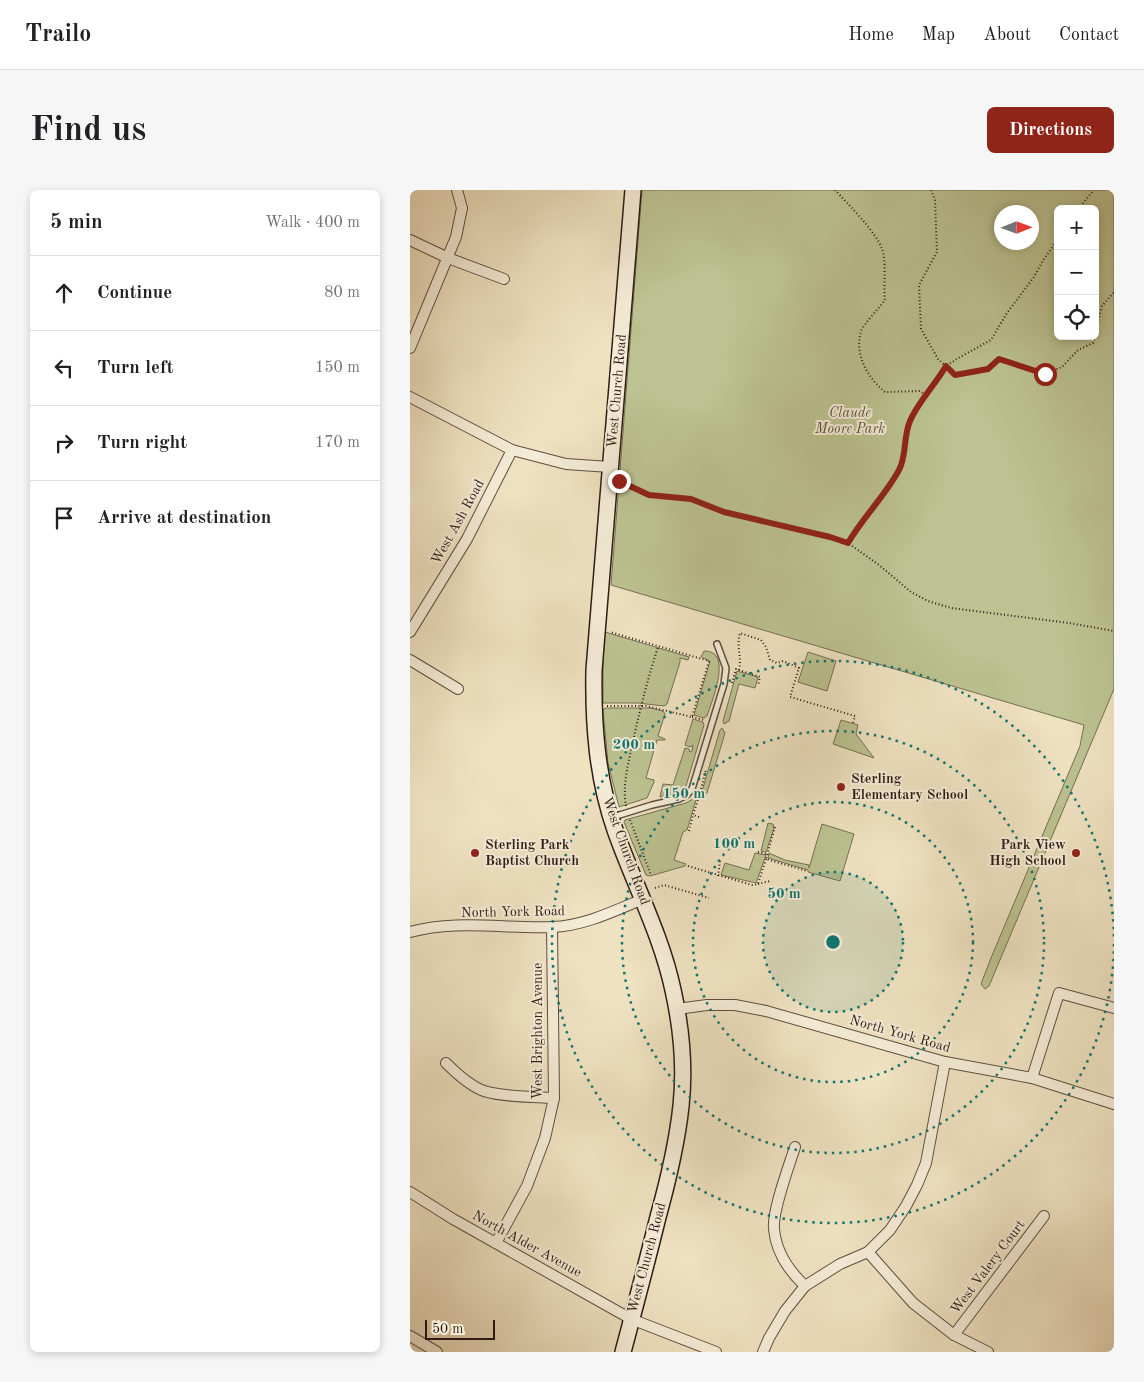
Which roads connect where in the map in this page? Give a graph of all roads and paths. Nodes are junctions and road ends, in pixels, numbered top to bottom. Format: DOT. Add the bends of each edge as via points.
graph roads {
  1 [pos="457,190"];
  2 [pos="633,190"];
  3 [pos="835,190"];
  4 [pos="931,190"];
  5 [pos="1094,190"];
  6 [pos="1081,205"];
  7 [pos="410,240"];
  8 [pos="1054,244"];
  9 [pos="448,258"];
  10 [pos="504,279"];
  11 [pos="1114,292"];
  12 [pos="1099,318"];
  13 [pos="1094,340"];
  14 [pos="410,348"];
  15 [pos="946,366"];
  16 [pos="927,396"];
  17 [pos="410,397"];
  18 [pos="512,450"];
  19 [pos="613,474"];
  20 [pos="848,543"];
  21 [pos="605,631"];
  22 [pos="1114,631"];
  23 [pos="410,632"];
  24 [pos="718,644"];
  25 [pos="658,646"];
  26 [pos="410,660"];
  27 [pos="739,670"];
  28 [pos="758,686"];
  29 [pos="731,688"];
  30 [pos="458,689"];
  31 [pos="602,706"];
  32 [pos="641,706"];
  33 [pos="692,717"];
  34 [pos="704,720"];
  35 [pos="853,723"];
  36 [pos="707,767"];
  37 [pos="700,793"];
  38 [pos="706,795"];
  39 [pos="626,806"];
  40 [pos="693,815"];
  41 [pos="699,817"];
  42 [pos="612,818"];
  43 [pos="630,820"];
  44 [pos="775,827"];
  45 [pos="689,831"];
  46 [pos="758,852"];
  47 [pos="768,852"];
  48 [pos="772,852"];
  49 [pos="766,859"];
  50 [pos="720,861"];
  51 [pos="688,866"];
  52 [pos="807,871"];
  53 [pos="652,874"];
  54 [pos="718,876"];
  55 [pos="770,881"];
  56 [pos="758,884"];
  57 [pos="655,888"];
  58 [pos="709,898"];
  59 [pos="643,899"];
  60 [pos="552,927"];
  61 [pos="410,932"];
  62 [pos="1114,1008"];
  63 [pos="677,1009"];
  64 [pos="945,1062"];
  65 [pos="446,1063"];
  66 [pos="1032,1078"];
  67 [pos="554,1098"];
  68 [pos="1114,1104"];
  69 [pos="795,1147"];
  70 [pos="410,1192"];
  71 [pos="1044,1216"];
  72 [pos="496,1243"];
  73 [pos="868,1252"];
  74 [pos="805,1286"];
  75 [pos="632,1319"];
  76 [pos="954,1335"];
  77 [pos="410,1336"];
  78 [pos="437,1352"];
  79 [pos="623,1352"];
  80 [pos="716,1352"];
  81 [pos="764,1352"];
  82 [pos="988,1352"];
  1 -- 9 [label="street" via="462,208"];
  2 -- 19 [label="main road, West Church Road"];
  3 -- 16 [label="path" via="882,246 885,300 862,330 860,352 866,372 885,392 920,392"];
  4 -- 15 [label="path" via="935,200 937,252 919,285 921,329 938,359"];
  5 -- 6 [label="path"];
  7 -- 9 [label="street"];
  8 -- 15 [label="path" via="992,340"];
  9 -- 10 [label="street"];
  9 -- 14 [label="street"];
  11 -- 12 [label="path" via="1102,306"];
  13 -- 15 [label="path" via="1078,350 1062,367 1045,374 999,359 988,369 955,375"];
  15 -- 16 [label="path"];
  16 -- 20 [label="path" via="910,421 899,469"];
  17 -- 18 [label="street"];
  18 -- 19 [label="street"];
  18 -- 23 [label="street, West Ash Road" via="467,539"];
  19 -- 20 [label="path" via="649,495 691,499 724,512"];
  19 -- 42 [label="main road, West Church Road" via="594,670 596,742 602,784"];
  20 -- 22 [label="path" via="911,592 928,601 951,608"];
  21 -- 25 [label="path"];
  24 -- 42 [label="lane" via="726,668 724,684 692,788 679,799"];
  25 -- 32 [label="path"];
  25 -- 33 [label="path" via="709,661"];
  26 -- 30 [label="street"];
  27 -- 28 [label="path" via="760,677"];
  27 -- 29 [label="path" via="736,669"];
  27 -- 35 [label="path" via="740,633 761,640 770,660 800,668 790,697 855,716"];
  31 -- 32 [label="path"];
  32 -- 33 [label="path"];
  32 -- 39 [label="path" via="628,761"];
  33 -- 34 [label="path"];
  36 -- 37 [label="path"];
  37 -- 38 [label="path"];
  37 -- 40 [label="path"];
  40 -- 41 [label="path"];
  40 -- 45 [label="path"];
  42 -- 59 [label="main road, West Church Road"];
  43 -- 53 [label="path"];
  44 -- 47 [label="path"];
  46 -- 47 [label="path"];
  47 -- 48 [label="path"];
  47 -- 49 [label="path"];
  49 -- 52 [label="path"];
  49 -- 56 [label="path"];
  50 -- 54 [label="path"];
  51 -- 54 [label="path"];
  54 -- 56 [label="path"];
  55 -- 56 [label="path"];
  57 -- 58 [label="path" via="664,885"];
  59 -- 60 [label="street, North York Road" via="599,917"];
  59 -- 63 [label="main road, West Church Road" via="665,959"];
  60 -- 61 [label="street, North York Road" via="478,925 426,927"];
  60 -- 67 [label="street, West Brighton Avenue"];
  62 -- 66 [label="street" via="1059,992"];
  63 -- 64 [label="street, North York Road" via="735,1005 766,1010"];
  63 -- 75 [label="main road, West Church Road" via="681,1105 670,1170"];
  64 -- 66 [label="street, North York Road"];
  64 -- 73 [label="street" via="926,1163 890,1230"];
  65 -- 67 [label="street" via="483,1090"];
  66 -- 68 [label="street, North York Road"];
  67 -- 72 [label="street, West Brighton Avenue" via="545,1138 527,1186"];
  69 -- 74 [label="street" via="778,1202 774,1228 780,1252 793,1275"];
  70 -- 72 [label="street, North Alder Avenue"];
  71 -- 76 [label="street, West Valery Court"];
  72 -- 75 [label="street, North Alder Avenue"];
  73 -- 74 [label="street" via="840,1264"];
  73 -- 76 [label="street" via="913,1303"];
  74 -- 81 [label="street" via="785,1311"];
  75 -- 79 [label="main road, West Church Road"];
  75 -- 80 [label="street, North Alder Avenue"];
  76 -- 82 [label="street"];
  77 -- 78 [label="street"];
}
